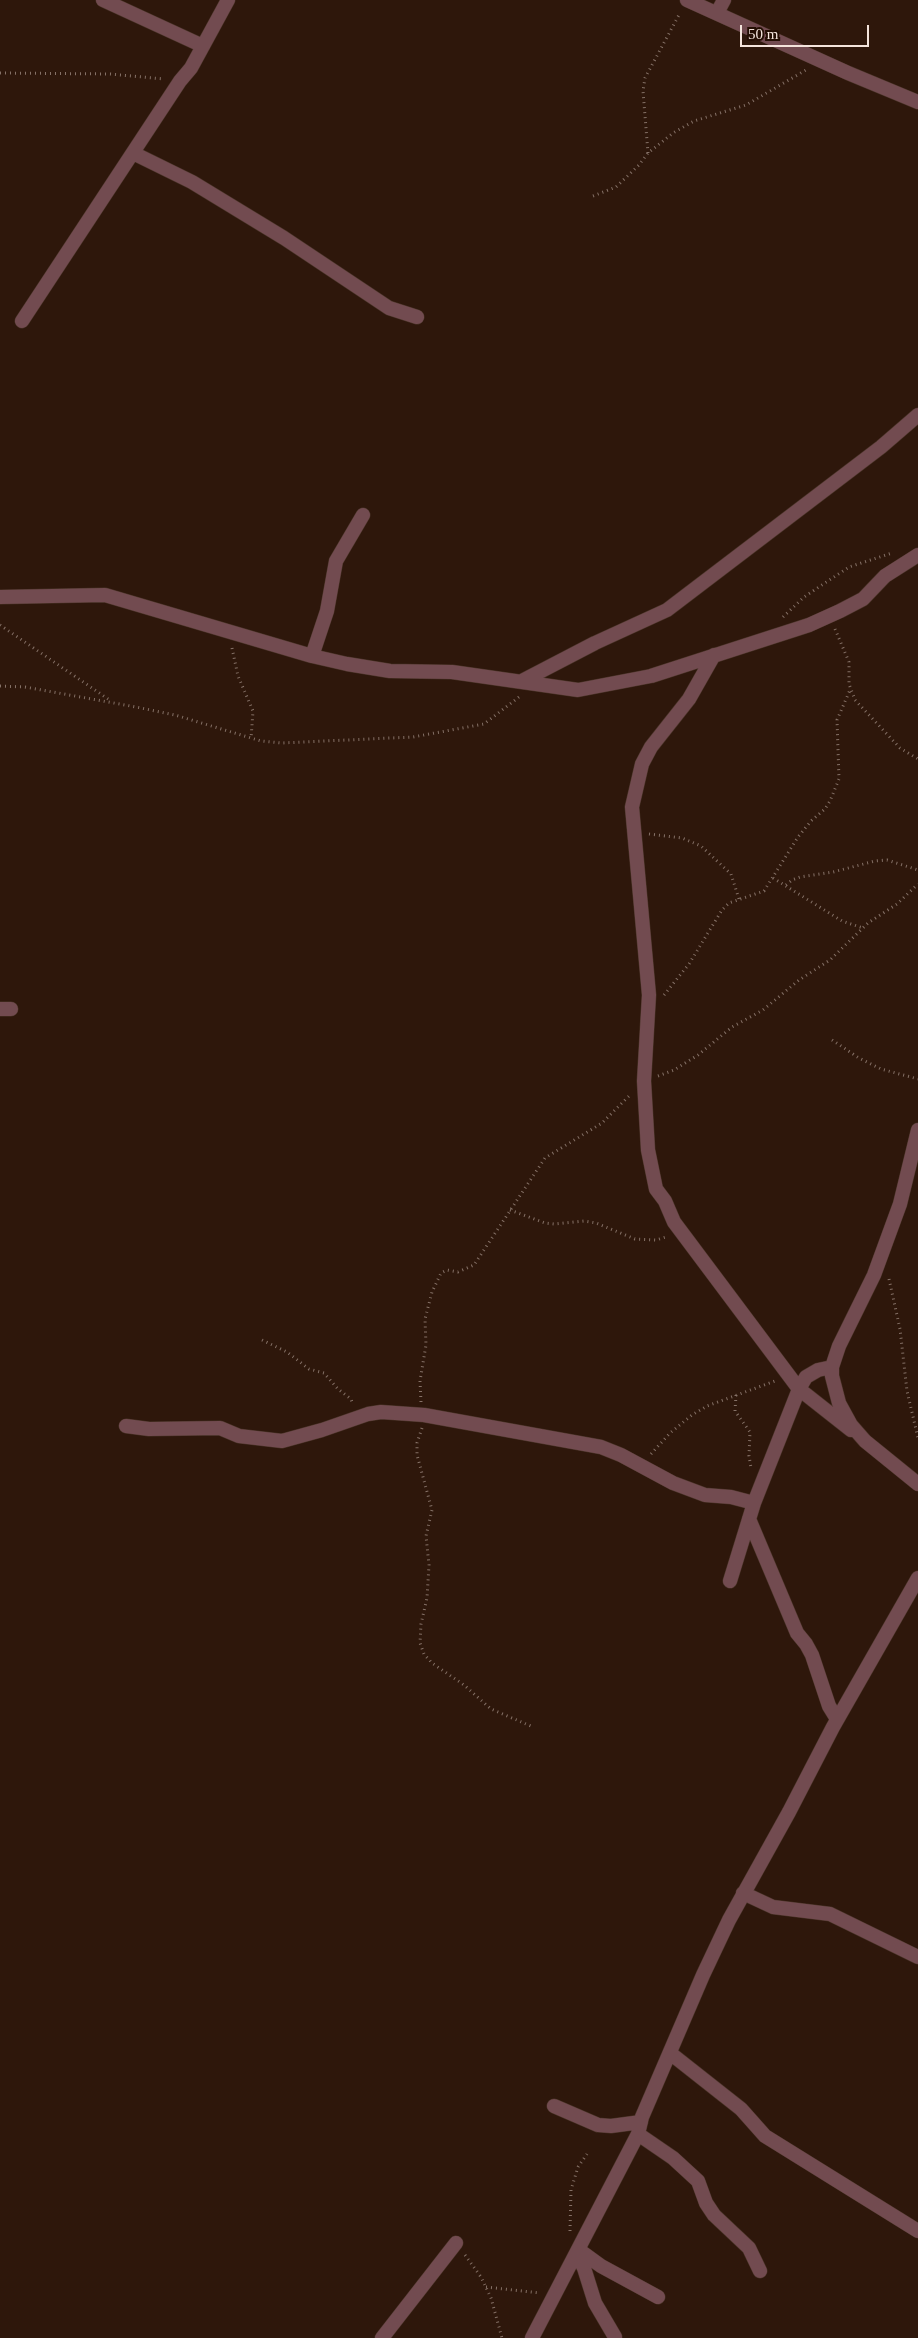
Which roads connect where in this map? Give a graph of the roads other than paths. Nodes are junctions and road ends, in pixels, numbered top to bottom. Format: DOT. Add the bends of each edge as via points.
graph roads {
  1 [pos="103,0"];
  2 [pos="228,0"];
  3 [pos="724,0"];
  4 [pos="685,4"];
  5 [pos="717,13"];
  6 [pos="203,46"];
  7 [pos="918,102"];
  8 [pos="133,153"];
  9 [pos="417,317"];
  10 [pos="22,321"];
  11 [pos="918,415"];
  12 [pos="363,514"];
  13 [pos="918,555"];
  14 [pos="0,597"];
  15 [pos="312,656"];
  16 [pos="714,656"];
  17 [pos="522,681"];
  18 [pos="918,1130"];
  19 [pos="832,1367"];
  20 [pos="799,1389"];
  21 [pos="126,1426"];
  22 [pos="865,1441"];
  23 [pos="918,1484"];
  24 [pos="754,1502"];
  25 [pos="749,1518"];
  26 [pos="918,1578"];
  27 [pos="730,1581"];
  28 [pos="837,1719"];
  29 [pos="743,1893"];
  30 [pos="918,1957"];
  31 [pos="670,2053"];
  32 [pos="554,2106"];
  33 [pos="639,2128"];
  34 [pos="918,2231"];
  35 [pos="456,2243"];
  36 [pos="577,2255"];
  37 [pos="760,2271"];
  38 [pos="658,2296"];
  39 [pos="615,2337"];
  40 [pos="382,2338"];
  41 [pos="532,2338"];
  1 -- 6 [label="street"];
  2 -- 6 [label="street"];
  3 -- 5 [label="street"];
  4 -- 5 [label="street"];
  5 -- 7 [label="street"];
  6 -- 8 [label="street"];
  8 -- 9 [label="street" via="192,182 389,308"];
  8 -- 10 [label="street"];
  11 -- 17 [label="street" via="881,447 667,610"];
  12 -- 15 [label="street" via="336,561 326,611"];
  13 -- 16 [label="street" via="885,576 862,598 829,616"];
  14 -- 15 [label="street" via="105,595"];
  15 -- 17 [label="street" via="390,671 452,672"];
  16 -- 17 [label="street" via="651,676 578,690"];
  16 -- 20 [label="street" via="689,699 651,747 642,764 632,807 649,995 644,1082 648,1150 656,1189 681,1232"];
  18 -- 19 [label="street" via="900,1204"];
  19 -- 20 [label="street" via="806,1377"];
  19 -- 22 [label="street" via="839,1403 851,1425"];
  20 -- 22 [label="street"];
  20 -- 24 [label="street"];
  21 -- 24 [label="street" via="220,1428 239,1436 282,1441 381,1412 426,1416 601,1447 673,1483 704,1494"];
  22 -- 23 [label="street"];
  24 -- 25 [label="street"];
  25 -- 27 [label="street"];
  25 -- 28 [label="street" via="797,1634 812,1655 829,1706"];
  26 -- 28 [label="street"];
  28 -- 29 [label="street"];
  29 -- 30 [label="street" via="773,1907 830,1914"];
  29 -- 31 [label="street"];
  31 -- 33 [label="street"];
  31 -- 34 [label="street" via="741,2109 765,2136"];
  32 -- 33 [label="street" via="598,2125"];
  33 -- 36 [label="street"];
  33 -- 37 [label="street" via="698,2181 714,2215 749,2248"];
  35 -- 40 [label="street"];
  36 -- 38 [label="street"];
  36 -- 39 [label="street" via="595,2303"];
  36 -- 41 [label="street"];
}
